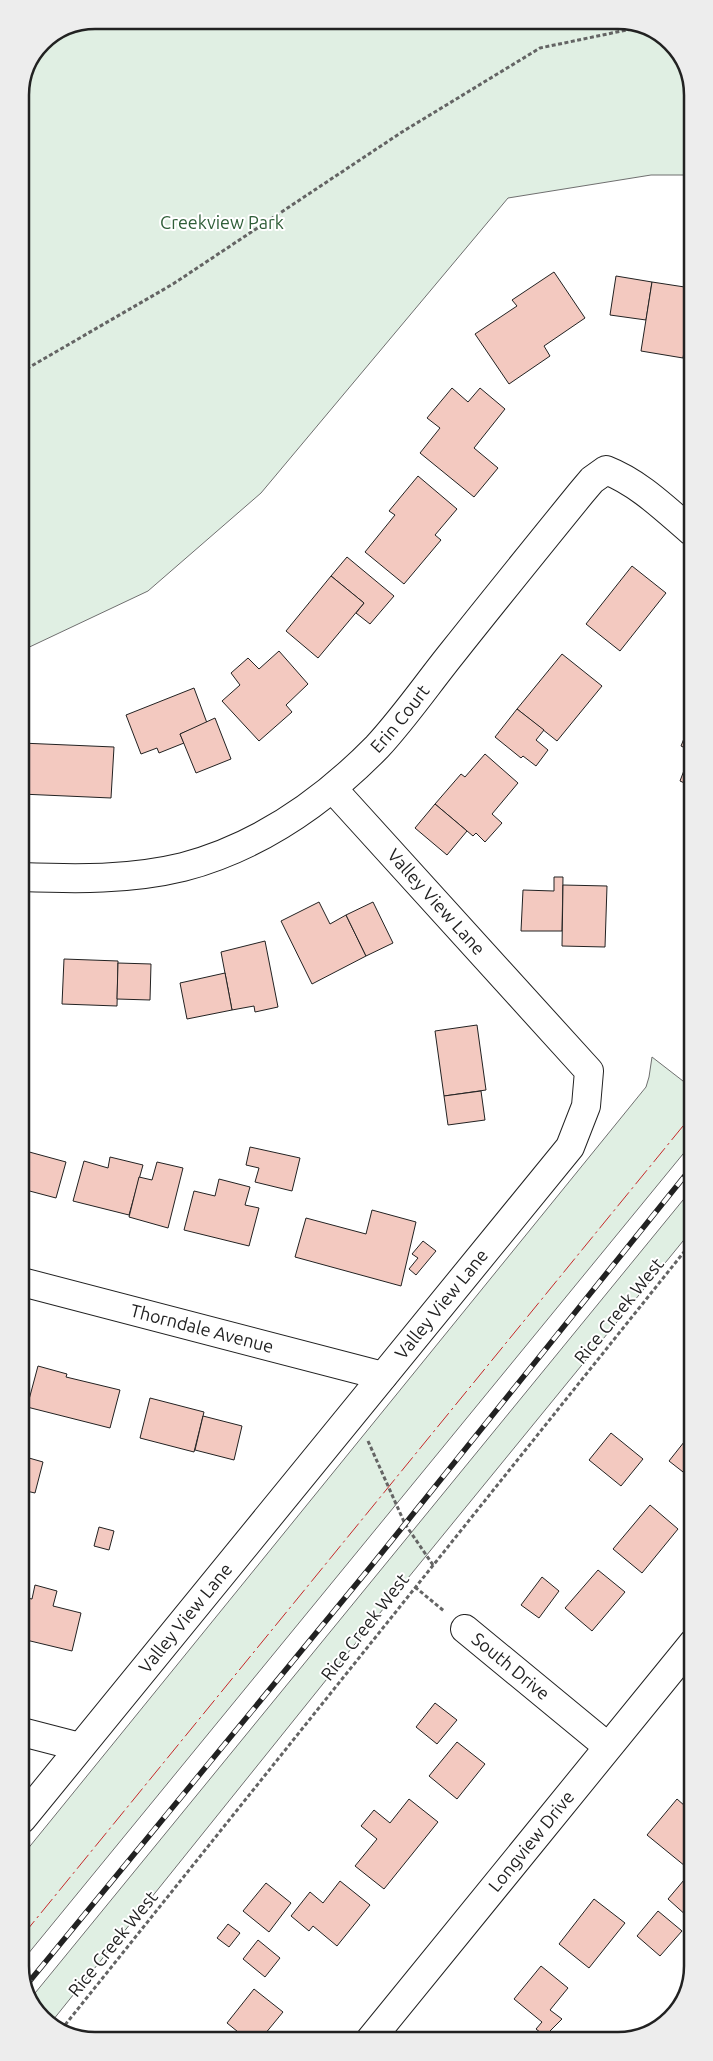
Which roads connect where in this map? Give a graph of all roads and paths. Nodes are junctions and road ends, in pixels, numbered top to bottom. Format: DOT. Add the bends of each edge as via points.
graph roads {
  1 [pos="628,30"];
  2 [pos="29,367"];
  3 [pos="684,524"];
  4 [pos="333,789"];
  5 [pos="29,877"];
  6 [pos="684,1252"];
  7 [pos="29,1284"];
  8 [pos="383,1376"];
  9 [pos="355,1410"];
  10 [pos="432,1565"];
  11 [pos="414,1587"];
  12 [pos="465,1630"];
  13 [pos="684,1653"];
  14 [pos="29,1734"];
  15 [pos="608,1746"];
  16 [pos="80,1747"];
  17 [pos="29,1810"];
  18 [pos="65,2025"];
  19 [pos="376,2032"];
  1 -- 2 [label="path" via="540,48 402,132 173,284"];
  3 -- 4 [label="street, Erin Court" via="624,477 606,470 592,480 378,745"];
  4 -- 5 [label="street, Erin Court" via="288,822 246,844 183,866 128,877"];
  4 -- 8 [label="street, Valley View Lane" via="589,1071 586,1106 570,1147"];
  6 -- 10 [label="path, Rice Creek West"];
  7 -- 8 [label="street, Thorndale Avenue"];
  8 -- 9 [label="street, Valley View Lane"];
  9 -- 10 [label="path" via="405,1524"];
  9 -- 16 [label="street, Valley View Lane"];
  10 -- 11 [label="path, Rice Creek West"];
  11 -- 12 [label="path, South Drive"];
  11 -- 18 [label="path, Rice Creek West"];
  12 -- 15 [label="street, South Drive"];
  13 -- 15 [label="street, Longview Drive"];
  14 -- 16 [label="street"];
  15 -- 19 [label="street, Longview Drive"];
  16 -- 17 [label="street, Valley View Lane"];
}
